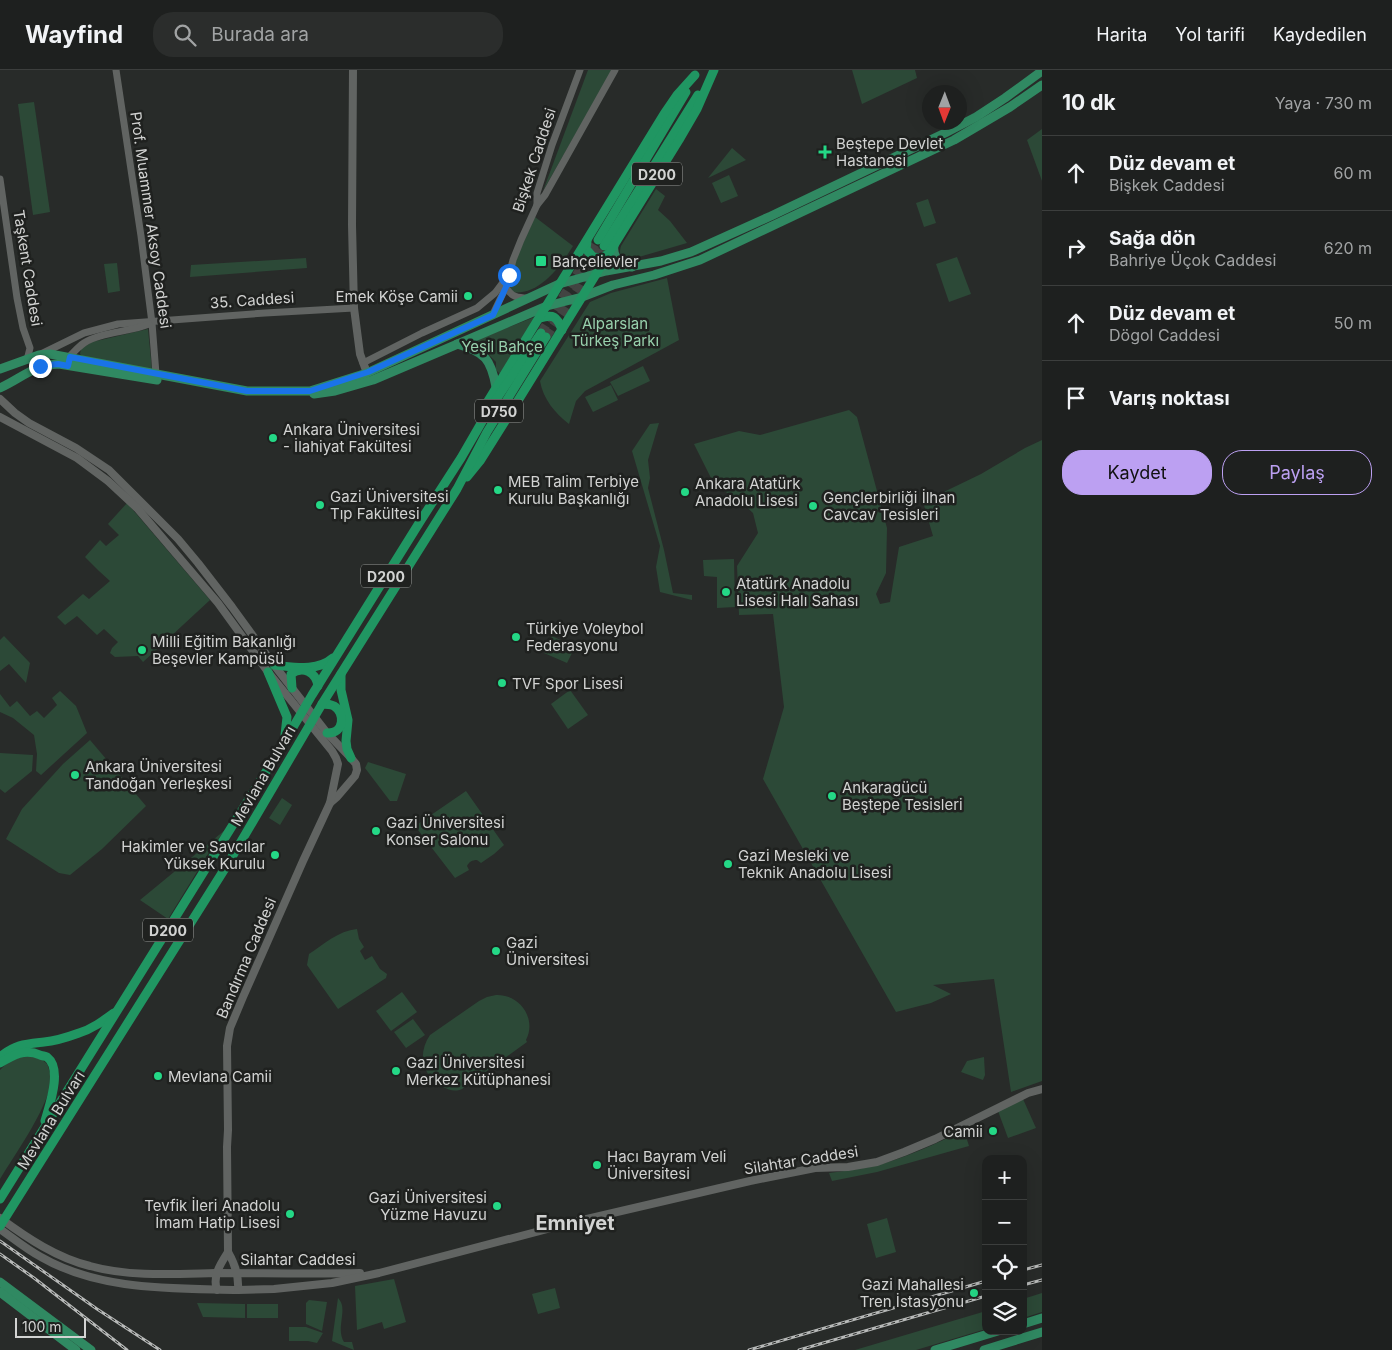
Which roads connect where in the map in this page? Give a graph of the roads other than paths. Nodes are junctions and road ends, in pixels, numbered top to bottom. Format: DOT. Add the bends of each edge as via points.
graph roads {
  1 [pos="116,70"];
  2 [pos="353,70"];
  3 [pos="580,70"];
  4 [pos="615,70"];
  5 [pos="714,70"];
  6 [pos="1042,71"];
  7 [pos="697,73"];
  8 [pos="1042,84"];
  9 [pos="0,179"];
  10 [pos="537,205"];
  11 [pos="587,241"];
  12 [pos="614,245"];
  13 [pos="604,246"];
  14 [pos="633,267"];
  15 [pos="509,275"];
  16 [pos="595,275"];
  17 [pos="560,284"];
  18 [pos="506,287"];
  19 [pos="582,297"];
  20 [pos="531,298"];
  21 [pos="547,306"];
  22 [pos="354,308"];
  23 [pos="493,315"];
  24 [pos="540,318"];
  25 [pos="152,323"];
  26 [pos="496,328"];
  27 [pos="562,330"];
  28 [pos="544,335"];
  29 [pos="456,344"];
  30 [pos="38,355"];
  31 [pos="27,360"];
  32 [pos="69,362"];
  33 [pos="363,363"];
  34 [pos="0,369"];
  35 [pos="156,374"];
  36 [pos="370,376"];
  37 [pos="496,387"];
  38 [pos="0,388"];
  39 [pos="0,398"];
  40 [pos="0,417"];
  41 [pos="461,458"];
  42 [pos="457,488"];
  43 [pos="337,655"];
  44 [pos="271,668"];
  45 [pos="341,674"];
  46 [pos="318,686"];
  47 [pos="292,688"];
  48 [pos="322,704"];
  49 [pos="327,733"];
  50 [pos="282,746"];
  51 [pos="351,758"];
  52 [pos="338,769"];
  53 [pos="355,776"];
  54 [pos="330,803"];
  55 [pos="118,1010"];
  56 [pos="0,1056"];
  57 [pos="0,1063"];
  58 [pos="1042,1088"];
  59 [pos="41,1133"];
  60 [pos="0,1199"];
  61 [pos="0,1218"];
  62 [pos="0,1228"];
  63 [pos="228,1252"];
  64 [pos="216,1273"];
  65 [pos="237,1273"];
  66 [pos="379,1273"];
  67 [pos="0,1282"];
  68 [pos="218,1290"];
  69 [pos="238,1290"];
  70 [pos="0,1292"];
  71 [pos="1042,1318"];
  72 [pos="1027,1323"];
  73 [pos="1042,1332"];
  74 [pos="985,1335"];
  75 [pos="76,1350"];
  76 [pos="91,1350"];
  77 [pos="935,1350"];
  78 [pos="984,1350"];
  1 -- 25 [label="street, Prof. Muammer Aksoy Caddesi"];
  2 -- 22 [label="main road"];
  3 -- 10 [label="street, Bişkek Caddesi" via="552,145 537,193"];
  4 -- 10 [label="street"];
  5 -- 12 [label="highway, D200" via="686,130"];
  5 -- 13 [label="highway"];
  6 -- 14 [label="main road" via="976,117 936,138 691,252"];
  7 -- 11 [label="highway" via="664,114"];
  7 -- 13 [label="highway, D200"];
  8 -- 19 [label="main road" via="954,140 742,241 700,260"];
  9 -- 31 [label="street, Taşkent Caddesi" via="19,306 30,348"];
  10 -- 15 [label="street, Bişkek Caddesi"];
  11 -- 13 [label="highway" via="586,249 593,257 602,258"];
  11 -- 17 [label="highway"];
  12 -- 13 [label="highway, D200"];
  12 -- 14 [label="main road" via="616,258"];
  13 -- 16 [label="highway, D200"];
  14 -- 16 [label="main road"];
  15 -- 18 [label="street, Bişkek Caddesi"];
  15 -- 33 [label="street" via="477,308"];
  16 -- 17 [label="main road"];
  16 -- 19 [label="highway, D200"];
  17 -- 20 [label="main road"];
  17 -- 21 [label="highway"];
  18 -- 20 [label="street" via="514,296"];
  18 -- 23 [label="street, Bişkek Caddesi"];
  19 -- 21 [label="main road"];
  19 -- 27 [label="highway, D200"];
  20 -- 23 [label="main road"];
  21 -- 24 [label="highway"];
  21 -- 26 [label="main road"];
  22 -- 25 [label="street, 35. Caddesi"];
  22 -- 33 [label="main road"];
  23 -- 26 [label="main road"];
  23 -- 36 [label="main road"];
  24 -- 27 [label="highway" via="555,317"];
  24 -- 37 [label="highway"];
  25 -- 30 [label="street" via="136,322 101,328"];
  25 -- 32 [label="street" via="85,342 76,349"];
  25 -- 35 [label="street, Prof. Muammer Aksoy Caddesi"];
  26 -- 29 [label="main road"];
  27 -- 42 [label="highway, D200" via="480,461"];
  28 -- 41 [label="highway, Mevlana Bulvarı / D200" via="487,414"];
  28 -- 42 [label="highway, Mevlana Bulvarı / D750"];
  29 -- 36 [label="main road"];
  29 -- 37 [label="main road" via="476,351 488,362"];
  30 -- 31 [label="main road"];
  30 -- 32 [label="main road" via="50,354"];
  31 -- 34 [label="main road"];
  32 -- 35 [label="main road"];
  32 -- 36 [label="main road" via="246,394 306,395 335,391"];
  32 -- 38 [label="main road" via="40,366"];
  33 -- 36 [label="main road"];
  35 -- 36 [label="main road" via="247,391 310,391"];
  37 -- 41 [label="highway" via="466,438"];
  39 -- 44 [label="main road" via="29,423 98,462 129,489 178,539 232,606"];
  40 -- 44 [label="main road" via="77,458 108,481 144,516"];
  41 -- 43 [label="highway, Mevlana Bulvarı / D200"];
  42 -- 45 [label="highway, Mevlana Bulvarı / D200"];
  43 -- 44 [label="highway" via="326,664 313,667"];
  43 -- 46 [label="highway, Mevlana Bulvarı / D200"];
  44 -- 47 [label="main road"];
  44 -- 50 [label="highway" via="287,717"];
  44 -- 52 [label="main road" via="290,699 336,758"];
  45 -- 48 [label="highway, Mevlana Bulvarı / D200"];
  45 -- 51 [label="highway" via="348,720 346,741"];
  46 -- 47 [label="highway" via="317,678 312,674 298,670 291,674"];
  46 -- 50 [label="highway, Mevlana Bulvarı / D200"];
  47 -- 49 [label="main road"];
  48 -- 49 [label="highway" via="333,705 339,710 339,730"];
  48 -- 62 [label="highway, Mevlana Bulvarı / D200" via="229,862"];
  49 -- 51 [label="main road"];
  50 -- 55 [label="highway, Mevlana Bulvarı / D200"];
  51 -- 53 [label="main road" via="356,764"];
  52 -- 53 [label="main road" via="345,776"];
  52 -- 54 [label="main road, Bandırma Caddesi"];
  53 -- 54 [label="main road, Bandırma Caddesi"];
  54 -- 63 [label="main road, Bandırma Caddesi" via="234,1016 228,1037"];
  55 -- 56 [label="highway" via="86,1031 46,1042 27,1043"];
  55 -- 59 [label="highway, Mevlana Bulvarı / D200"];
  57 -- 59 [label="highway" via="27,1051 48,1058 54,1069 55,1082"];
  58 -- 66 [label="main road, Silahtar Caddesi" via="936,1139 877,1162 815,1168 750,1181 564,1224"];
  59 -- 60 [label="highway, Mevlana Bulvarı / D200"];
  61 -- 64 [label="main road, Silahtar Caddesi" via="43,1247 89,1266 118,1272"];
  62 -- 68 [label="main road" via="40,1257 87,1276 146,1287"];
  63 -- 64 [label="main road"];
  63 -- 65 [label="main road, Bandırma Caddesi"];
  64 -- 65 [label="main road, Silahtar Caddesi"];
  64 -- 68 [label="main road"];
  65 -- 66 [label="main road, Silahtar Caddesi"];
  65 -- 69 [label="main road, Bandırma Caddesi"];
  66 -- 69 [label="main road, Silahtar Caddesi" via="332,1283"];
  67 -- 76 [label="main road"];
  68 -- 69 [label="main road"];
  70 -- 75 [label="main road"];
  71 -- 72 [label="main road"];
  73 -- 78 [label="main road"];
  74 -- 77 [label="main road"];
}
